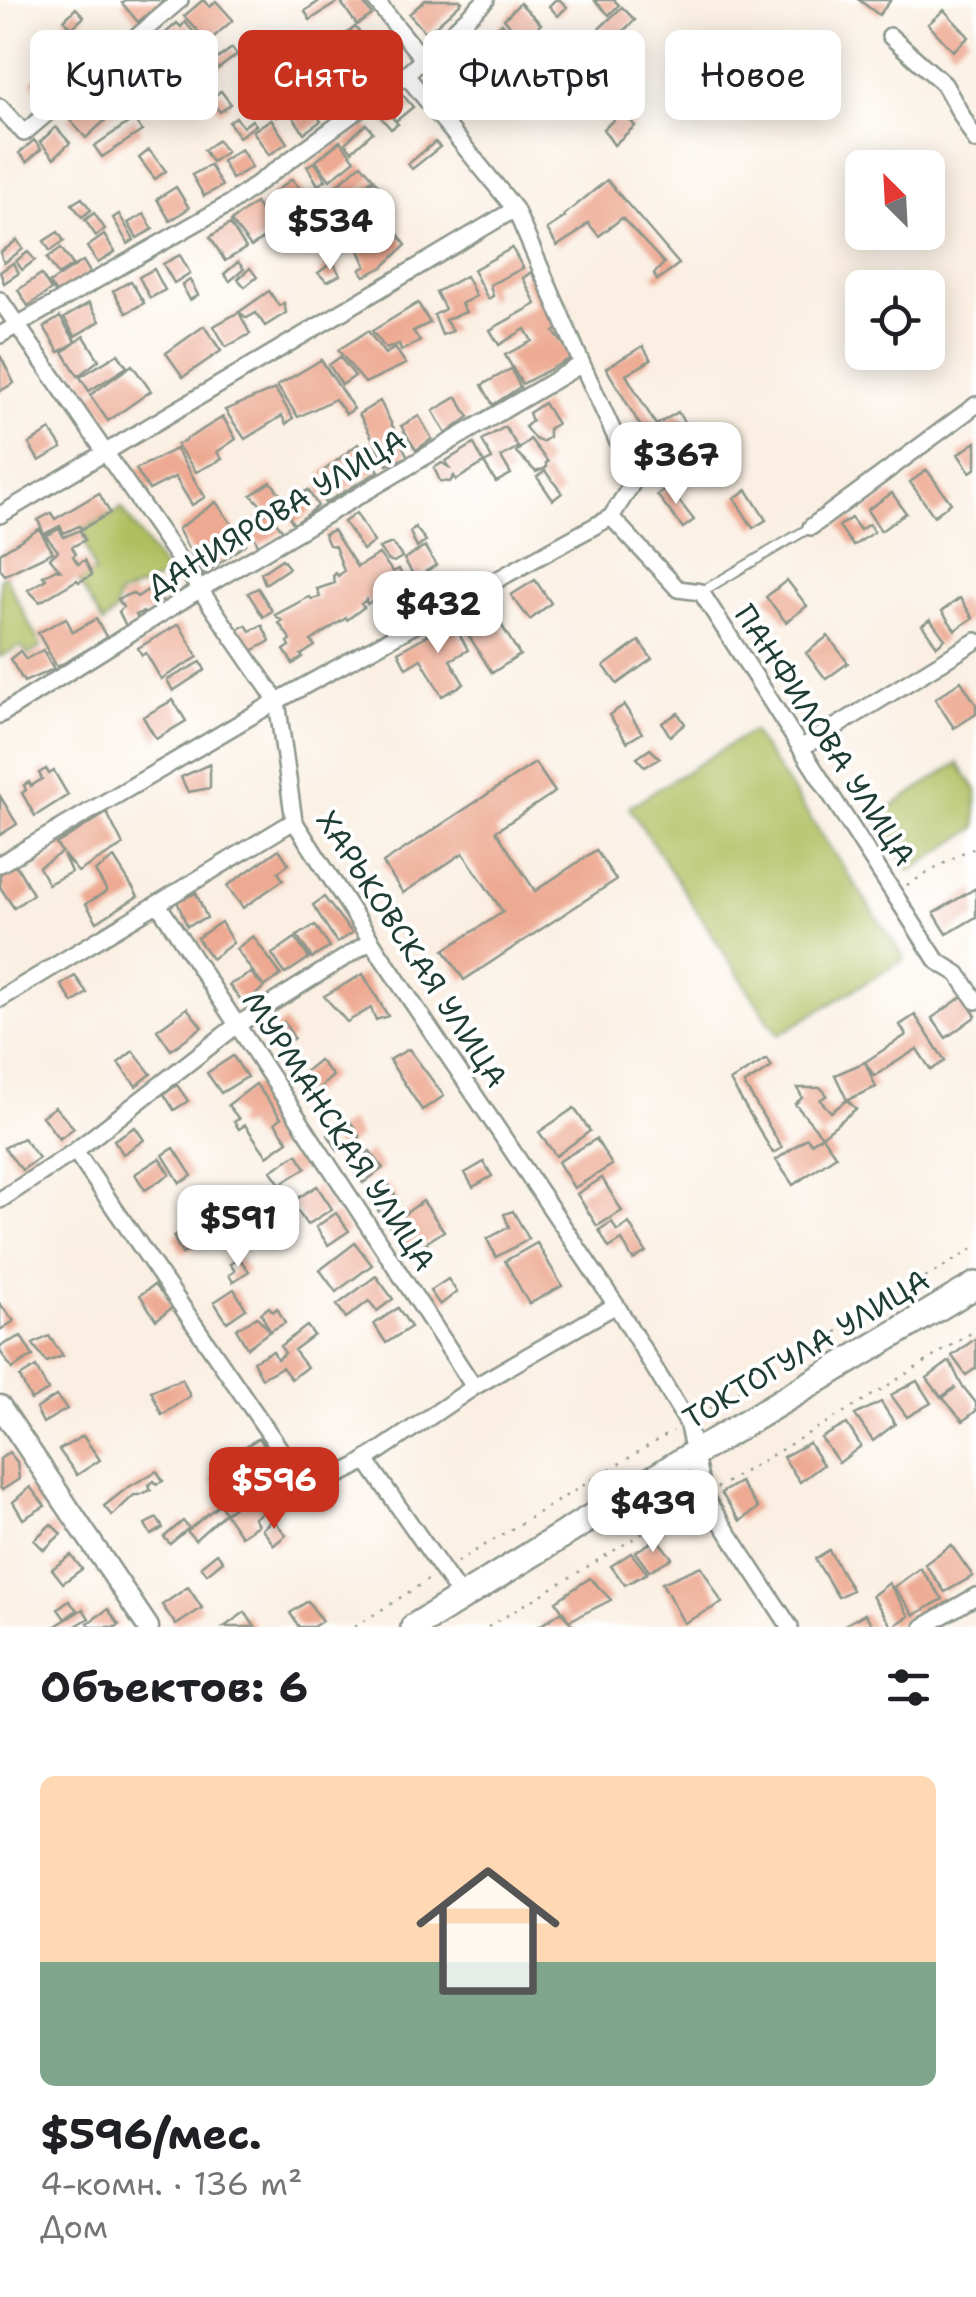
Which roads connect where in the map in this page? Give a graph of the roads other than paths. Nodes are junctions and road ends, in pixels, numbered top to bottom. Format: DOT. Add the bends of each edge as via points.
graph roads {
  1 [pos="180,0"];
  2 [pos="375,0"];
  3 [pos="486,0"];
  4 [pos="454,30"];
  5 [pos="890,36"];
  6 [pos="423,60"];
  7 [pos="406,75"];
  8 [pos="0,107"];
  9 [pos="976,141"];
  10 [pos="515,209"];
  11 [pos="0,300"];
  12 [pos="17,325"];
  13 [pos="0,335"];
  14 [pos="582,364"];
  15 [pos="976,405"];
  16 [pos="105,453"];
  17 [pos="0,515"];
  18 [pos="612,518"];
  19 [pos="811,527"];
  20 [pos="199,590"];
  21 [pos="701,592"];
  22 [pos="976,641"];
  23 [pos="277,701"];
  24 [pos="0,714"];
  25 [pos="801,748"];
  26 [pos="294,821"];
  27 [pos="0,864"];
  28 [pos="158,904"];
  29 [pos="371,941"];
  30 [pos="0,999"];
  31 [pos="976,1001"];
  32 [pos="237,1025"];
  33 [pos="75,1151"];
  34 [pos="0,1200"];
  35 [pos="976,1285"];
  36 [pos="616,1304"];
  37 [pos="474,1388"];
  38 [pos="0,1406"];
  39 [pos="695,1454"];
  40 [pos="366,1460"];
  41 [pos="976,1596"];
  42 [pos="462,1598"];
  43 [pos="148,1627"];
  44 [pos="414,1627"];
  45 [pos="790,1627"];
  46 [pos="923,1627"];
  1 -- 8 [label="street" via="24,133"];
  2 -- 6 [label="street"];
  3 -- 4 [label="street"];
  5 -- 9 [label="street" via="944,84"];
  6 -- 7 [label="street"];
  7 -- 10 [label="street"];
  7 -- 12 [label="street" via="231,203"];
  10 -- 14 [label="street"];
  10 -- 16 [label="street"];
  11 -- 12 [label="street, ХАРЬКОВСКАЯ УЛИЦА"];
  12 -- 13 [label="street"];
  12 -- 16 [label="street, ХАРЬКОВСКАЯ УЛИЦА"];
  14 -- 18 [label="street" via="636,478"];
  14 -- 20 [label="street, ДАНИЯРОВА УЛИЦА"];
  15 -- 19 [label="street"];
  16 -- 17 [label="street"];
  16 -- 20 [label="street, ХАРЬКОВСКАЯ УЛИЦА"];
  18 -- 21 [label="street, ПАНФИЛОВА УЛИЦА" via="678,589"];
  18 -- 23 [label="street"];
  19 -- 21 [label="lane"];
  20 -- 23 [label="street, ХАРЬКОВСКАЯ УЛИЦА"];
  20 -- 24 [label="street, ДАНИЯРОВА УЛИЦА"];
  21 -- 25 [label="street, ПАНФИЛОВА УЛИЦА"];
  22 -- 25 [label="street"];
  23 -- 26 [label="street, ХАРЬКОВСКАЯ УЛИЦА"];
  23 -- 27 [label="street"];
  25 -- 31 [label="street, ПАНФИЛОВА УЛИЦА" via="937,961 958,974"];
  26 -- 28 [label="street"];
  26 -- 29 [label="street, ХАРЬКОВСКАЯ УЛИЦА"];
  28 -- 30 [label="street"];
  28 -- 32 [label="street, МУРМАНСКАЯ УЛИЦА"];
  29 -- 32 [label="street"];
  29 -- 36 [label="street, ХАРЬКОВСКАЯ УЛИЦА"];
  32 -- 33 [label="street"];
  32 -- 37 [label="street, МУРМАНСКАЯ УЛИЦА"];
  33 -- 34 [label="street"];
  33 -- 40 [label="street" via="295,1472 323,1482"];
  35 -- 39 [label="highway, ТОКТОГУЛА УЛИЦА"];
  36 -- 37 [label="street"];
  36 -- 39 [label="street, ХАРЬКОВСКАЯ УЛИЦА" via="687,1422"];
  37 -- 40 [label="street"];
  38 -- 43 [label="main road"];
  39 -- 42 [label="highway, ТОКТОГУЛА УЛИЦА"];
  39 -- 45 [label="street, ХАРЬКОВСКАЯ УЛИЦА" via="704,1496"];
  40 -- 42 [label="street"];
  41 -- 46 [label="street"];
  42 -- 44 [label="highway, ТОКТОГУЛА УЛИЦА"];
}
